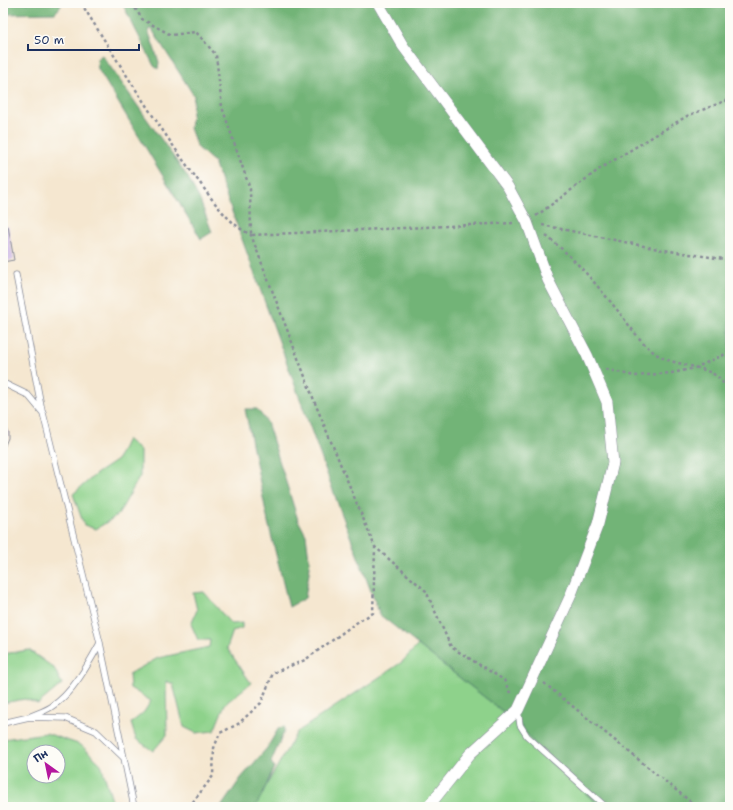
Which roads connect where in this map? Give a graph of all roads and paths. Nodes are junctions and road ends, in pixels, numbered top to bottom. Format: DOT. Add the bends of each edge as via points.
graph roads {
  1 [pos="81,3"];
  2 [pos="132,3"];
  3 [pos="378,3"];
  4 [pos="730,99"];
  5 [pos="527,222"];
  6 [pos="251,235"];
  7 [pos="545,236"];
  8 [pos="730,260"];
  9 [pos="16,275"];
  10 [pos="730,352"];
  11 [pos="603,368"];
  12 [pos="695,368"];
  13 [pos="3,383"];
  14 [pos="730,392"];
  15 [pos="43,413"];
  16 [pos="375,547"];
  17 [pos="100,643"];
  18 [pos="534,675"];
  19 [pos="518,710"];
  20 [pos="29,717"];
  21 [pos="3,723"];
  22 [pos="124,758"];
  23 [pos="134,807"];
  24 [pos="189,807"];
  25 [pos="428,807"];
  26 [pos="606,807"];
  27 [pos="697,807"];
  1 -- 6 [label="path" via="162,131 216,205 240,229"];
  2 -- 6 [label="path" via="142,19 171,35 196,32 216,55 222,106 250,189"];
  3 -- 5 [label="street" via="403,46 508,187"];
  4 -- 5 [label="path" via="686,116 601,168"];
  5 -- 6 [label="path"];
  5 -- 8 [label="path" via="663,250"];
  5 -- 18 [label="street" via="548,280 587,355 607,402 613,462 598,524 570,597"];
  6 -- 16 [label="path" via="317,408"];
  7 -- 12 [label="path" via="588,273 638,336 658,355 674,363"];
  9 -- 15 [label="lane"];
  10 -- 12 [label="path"];
  11 -- 12 [label="path" via="634,376"];
  12 -- 14 [label="path" via="718,378"];
  13 -- 15 [label="lane" via="28,395"];
  15 -- 17 [label="lane"];
  16 -- 19 [label="path" via="426,591 451,647 504,680"];
  16 -- 24 [label="path" via="373,613 305,660 273,673 261,703 238,724 220,732 214,748 213,776"];
  17 -- 20 [label="lane" via="85,670 70,689 52,707"];
  17 -- 22 [label="lane"];
  18 -- 19 [label="street"];
  18 -- 27 [label="path"];
  19 -- 25 [label="street" via="470,754"];
  19 -- 26 [label="lane" via="520,725 527,736"];
  20 -- 21 [label="lane"];
  20 -- 22 [label="lane" via="65,718 96,731"];
  22 -- 23 [label="lane"];
}
